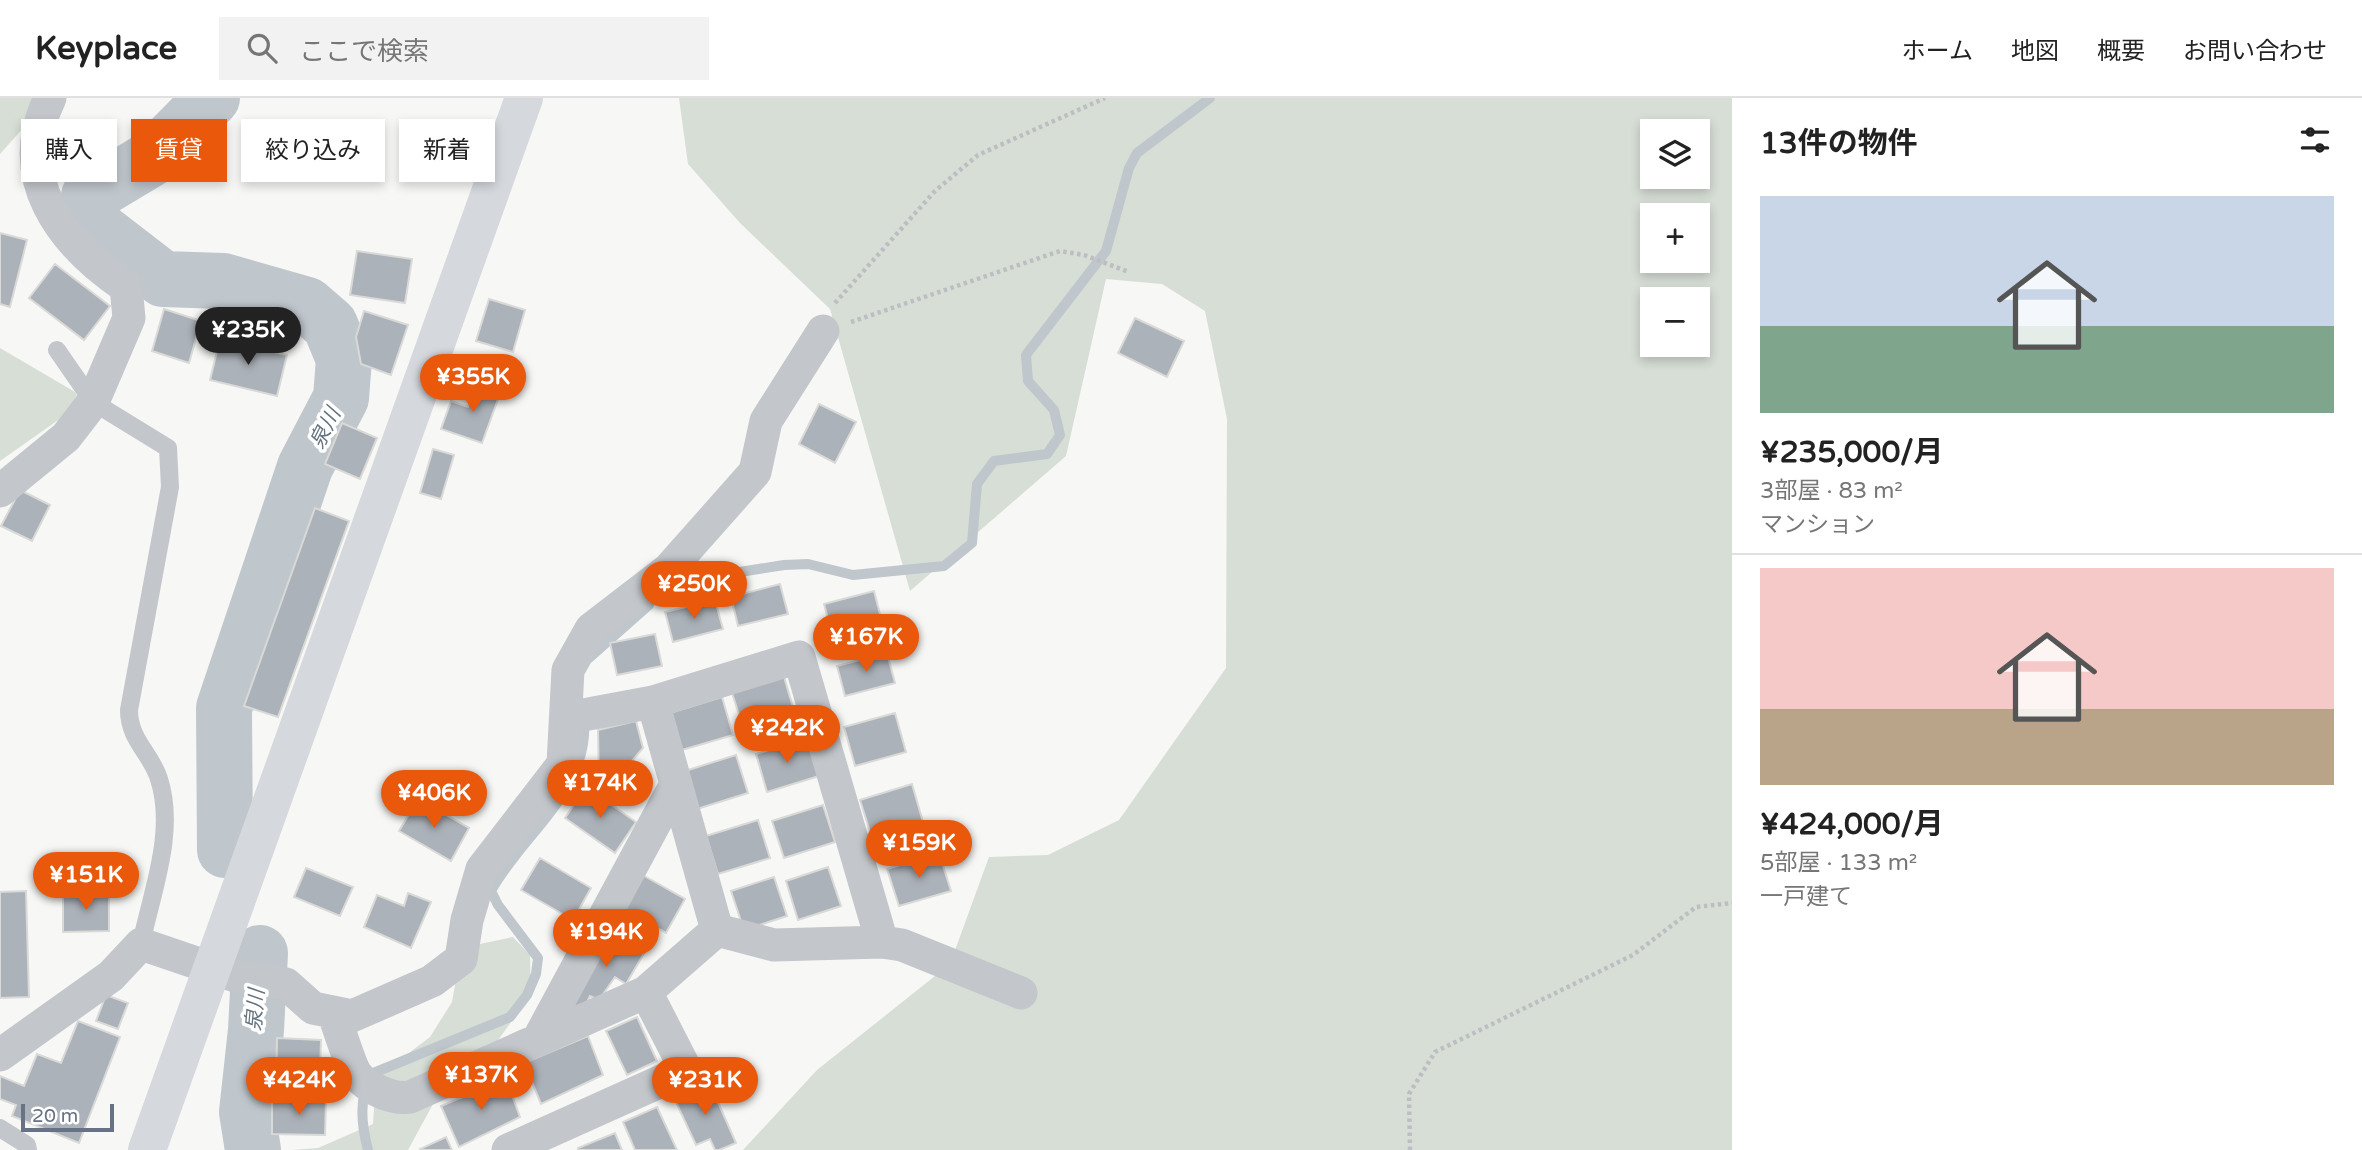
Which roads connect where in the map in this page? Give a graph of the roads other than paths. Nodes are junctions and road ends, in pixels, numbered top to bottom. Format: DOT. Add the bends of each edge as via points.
graph roads {
  1 [pos="50,98"];
  2 [pos="524,98"];
  3 [pos="823,331"];
  4 [pos="57,350"];
  5 [pos="93,402"];
  6 [pos="0,491"];
  7 [pos="653,702"];
  8 [pos="577,716"];
  9 [pos="676,784"];
  10 [pos="717,930"];
  11 [pos="882,942"];
  12 [pos="141,944"];
  13 [pos="224,972"];
  14 [pos="646,992"];
  15 [pos="1021,993"];
  16 [pos="333,1012"];
  17 [pos="539,1038"];
  18 [pos="3,1047"];
  19 [pos="0,1128"];
  20 [pos="28,1150"];
  21 [pos="147,1150"];
  22 [pos="508,1150"];
  1 -- 5 [label="street" via="36,138 39,185 60,228 100,269 127,286 129,318"];
  2 -- 13 [label="street"];
  3 -- 8 [label="street" via="766,421 755,472 669,569 591,629 568,670"];
  4 -- 5 [label="lane"];
  5 -- 6 [label="street" via="66,438"];
  5 -- 12 [label="lane" via="168,448 170,487 130,710 130,726 159,777 167,822"];
  7 -- 8 [label="street"];
  7 -- 9 [label="street"];
  7 -- 11 [label="street" via="799,657"];
  8 -- 16 [label="street" via="563,764 481,869 461,959 432,981 352,1016"];
  9 -- 10 [label="street"];
  9 -- 17 [label="street"];
  10 -- 11 [label="street" via="774,945"];
  10 -- 14 [label="street"];
  11 -- 15 [label="street" via="902,945"];
  12 -- 13 [label="street"];
  12 -- 18 [label="street" via="111,976"];
  13 -- 16 [label="street" via="286,984 313,1008"];
  13 -- 21 [label="street"];
  14 -- 17 [label="street"];
  14 -- 22 [label="street" via="686,1070"];
  16 -- 17 [label="street" via="355,1073 398,1099"];
  19 -- 20 [label="lane"];
}
